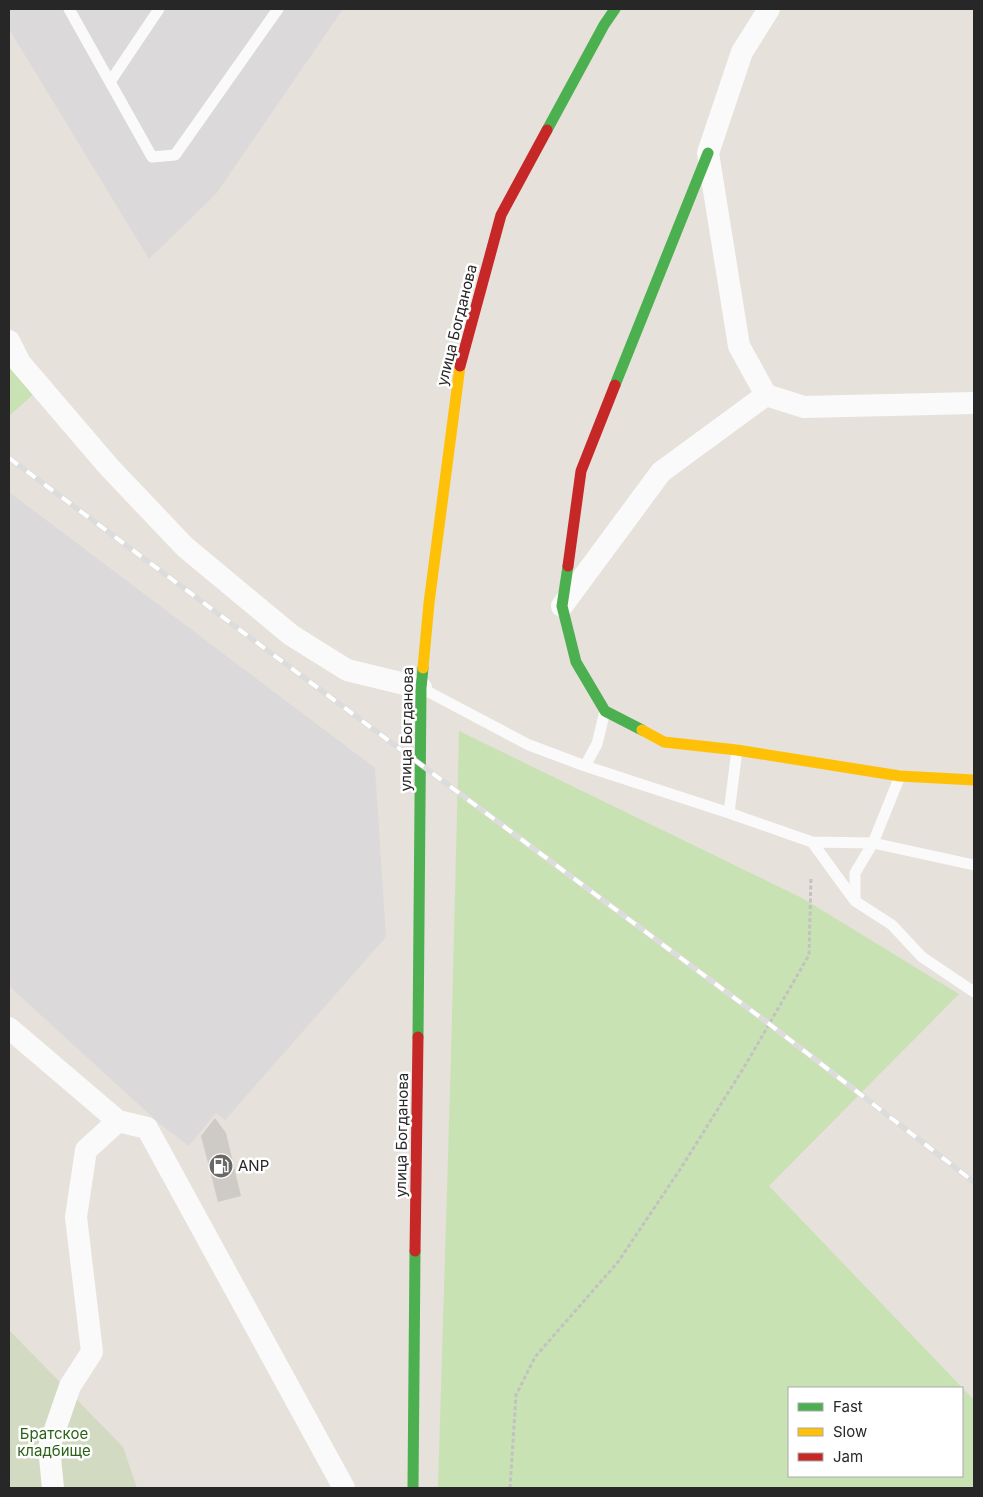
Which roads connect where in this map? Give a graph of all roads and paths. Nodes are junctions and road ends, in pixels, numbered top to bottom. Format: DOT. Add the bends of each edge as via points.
graph roads {
  1 [pos="69,9"];
  2 [pos="158,9"];
  3 [pos="278,9"];
  4 [pos="615,9"];
  5 [pos="769,9"];
  6 [pos="110,82"];
  7 [pos="708,153"];
  8 [pos="9,341"];
  9 [pos="766,395"];
  10 [pos="974,402"];
  11 [pos="562,606"];
  12 [pos="421,688"];
  13 [pos="605,711"];
  14 [pos="737,750"];
  15 [pos="584,766"];
  16 [pos="900,776"];
  17 [pos="974,780"];
  18 [pos="729,813"];
  19 [pos="812,842"];
  20 [pos="874,843"];
  21 [pos="974,865"];
  22 [pos="855,901"];
  23 [pos="974,992"];
  24 [pos="9,1028"];
  25 [pos="118,1121"];
  26 [pos="53,1488"];
  27 [pos="344,1488"];
  28 [pos="413,1488"];
  29 [pos="510,1488"];
  1 -- 6 [label="lane"];
  2 -- 6 [label="lane"];
  3 -- 6 [label="lane" via="175,155 152,157"];
  4 -- 12 [label="main road, улица Богданова" via="501,215 459,369"];
  5 -- 7 [label="street" via="742,52"];
  7 -- 9 [label="street" via="739,346"];
  7 -- 11 [label="main road" via="581,472"];
  8 -- 12 [label="street" via="20,363 109,467 185,546 291,636 347,670"];
  9 -- 10 [label="street" via="804,407"];
  9 -- 11 [label="street" via="661,472"];
  11 -- 13 [label="main road" via="576,662"];
  12 -- 15 [label="lane" via="529,745"];
  12 -- 28 [label="main road, улица Богданова"];
  13 -- 14 [label="main road" via="664,742"];
  13 -- 15 [label="lane" via="597,744"];
  14 -- 16 [label="main road"];
  14 -- 18 [label="lane"];
  15 -- 18 [label="lane"];
  16 -- 17 [label="main road"];
  16 -- 20 [label="lane"];
  18 -- 19 [label="lane"];
  19 -- 20 [label="lane"];
  19 -- 22 [label="lane"];
  19 -- 29 [label="path" via="809,954 746,1064 618,1262 535,1358 516,1395"];
  20 -- 21 [label="lane"];
  20 -- 22 [label="lane" via="855,872"];
  22 -- 23 [label="lane" via="892,925 922,957"];
  24 -- 25 [label="street"];
  25 -- 26 [label="street" via="86,1150 76,1217 92,1352 70,1386 48,1447"];
  25 -- 27 [label="street" via="147,1128"];
}
